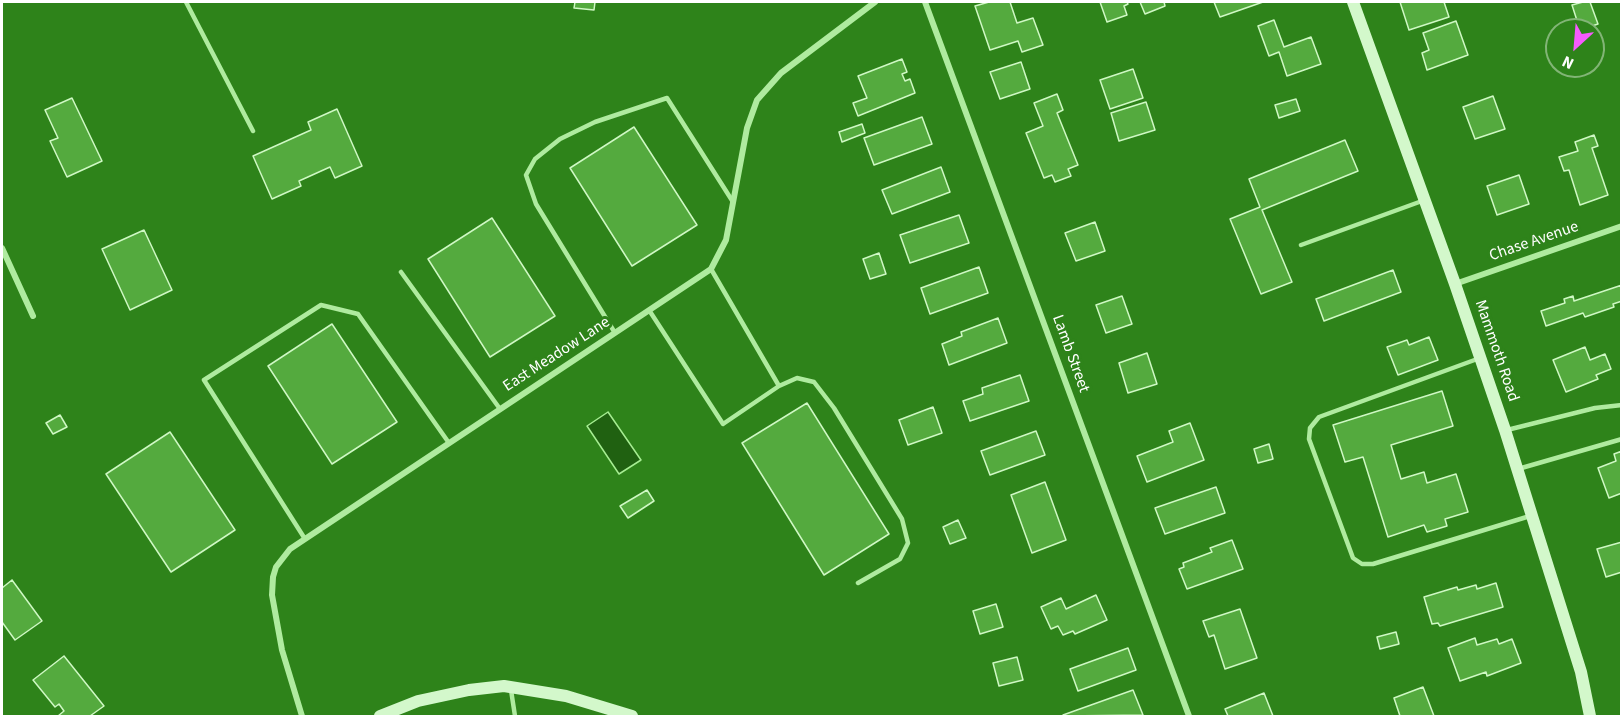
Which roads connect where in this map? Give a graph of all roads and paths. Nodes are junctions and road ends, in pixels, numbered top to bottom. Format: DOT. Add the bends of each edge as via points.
graph roads {
  1 [pos="186,2"];
  2 [pos="875,2"];
  3 [pos="925,2"];
  4 [pos="1353,2"];
  5 [pos="253,131"];
  6 [pos="1425,200"];
  7 [pos="733,202"];
  8 [pos="1622,226"];
  9 [pos="1301,245"];
  10 [pos="2,248"];
  11 [pos="711,269"];
  12 [pos="402,272"];
  13 [pos="1455,284"];
  14 [pos="649,310"];
  15 [pos="33,316"];
  16 [pos="615,333"];
  17 [pos="1480,358"];
  18 [pos="779,386"];
  19 [pos="1622,405"];
  20 [pos="500,409"];
  21 [pos="1505,430"];
  22 [pos="1622,439"];
  23 [pos="449,443"];
  24 [pos="1518,469"];
  25 [pos="1533,515"];
  26 [pos="304,539"];
  27 [pos="858,583"];
  28 [pos="510,687"];
  29 [pos="302,717"];
  30 [pos="380,717"];
  31 [pos="515,717"];
  32 [pos="632,717"];
  33 [pos="1189,717"];
  34 [pos="1590,717"];
  1 -- 5 [label="lane"];
  2 -- 7 [label="street, East Meadow Lane" via="781,74 757,100 747,128"];
  3 -- 33 [label="street, Lamb Street"];
  4 -- 6 [label="main road, Mammoth Road"];
  6 -- 9 [label="lane"];
  6 -- 13 [label="main road, Mammoth Road"];
  7 -- 11 [label="street, East Meadow Lane" via="726,240"];
  7 -- 16 [label="lane" via="667,98 595,122 560,140 535,159 526,175 536,204"];
  8 -- 13 [label="street, Chase Avenue"];
  10 -- 15 [label="street"];
  11 -- 14 [label="street, East Meadow Lane"];
  11 -- 18 [label="lane"];
  12 -- 20 [label="lane"];
  13 -- 17 [label="main road, Mammoth Road"];
  14 -- 16 [label="street, East Meadow Lane"];
  14 -- 18 [label="lane" via="723,424"];
  16 -- 20 [label="street, East Meadow Lane"];
  17 -- 21 [label="main road, Mammoth Road"];
  17 -- 25 [label="lane" via="1319,417 1310,428 1308,439 1353,558 1362,564 1373,564"];
  18 -- 27 [label="lane" via="797,378 814,382 902,519 908,543 900,560"];
  19 -- 21 [label="lane"];
  20 -- 23 [label="street, East Meadow Lane"];
  21 -- 24 [label="main road, Mammoth Road"];
  22 -- 24 [label="lane"];
  23 -- 26 [label="street, East Meadow Lane"];
  23 -- 26 [label="lane" via="358,314 321,305 204,380"];
  24 -- 25 [label="main road, Mammoth Road"];
  25 -- 34 [label="main road, Mammoth Road" via="1581,672"];
  26 -- 29 [label="street, East Meadow Lane" via="276,567 272,595 282,650"];
  28 -- 30 [label="main road" via="469,690 418,701"];
  28 -- 31 [label="lane"];
  28 -- 32 [label="main road" via="566,696"];
}
